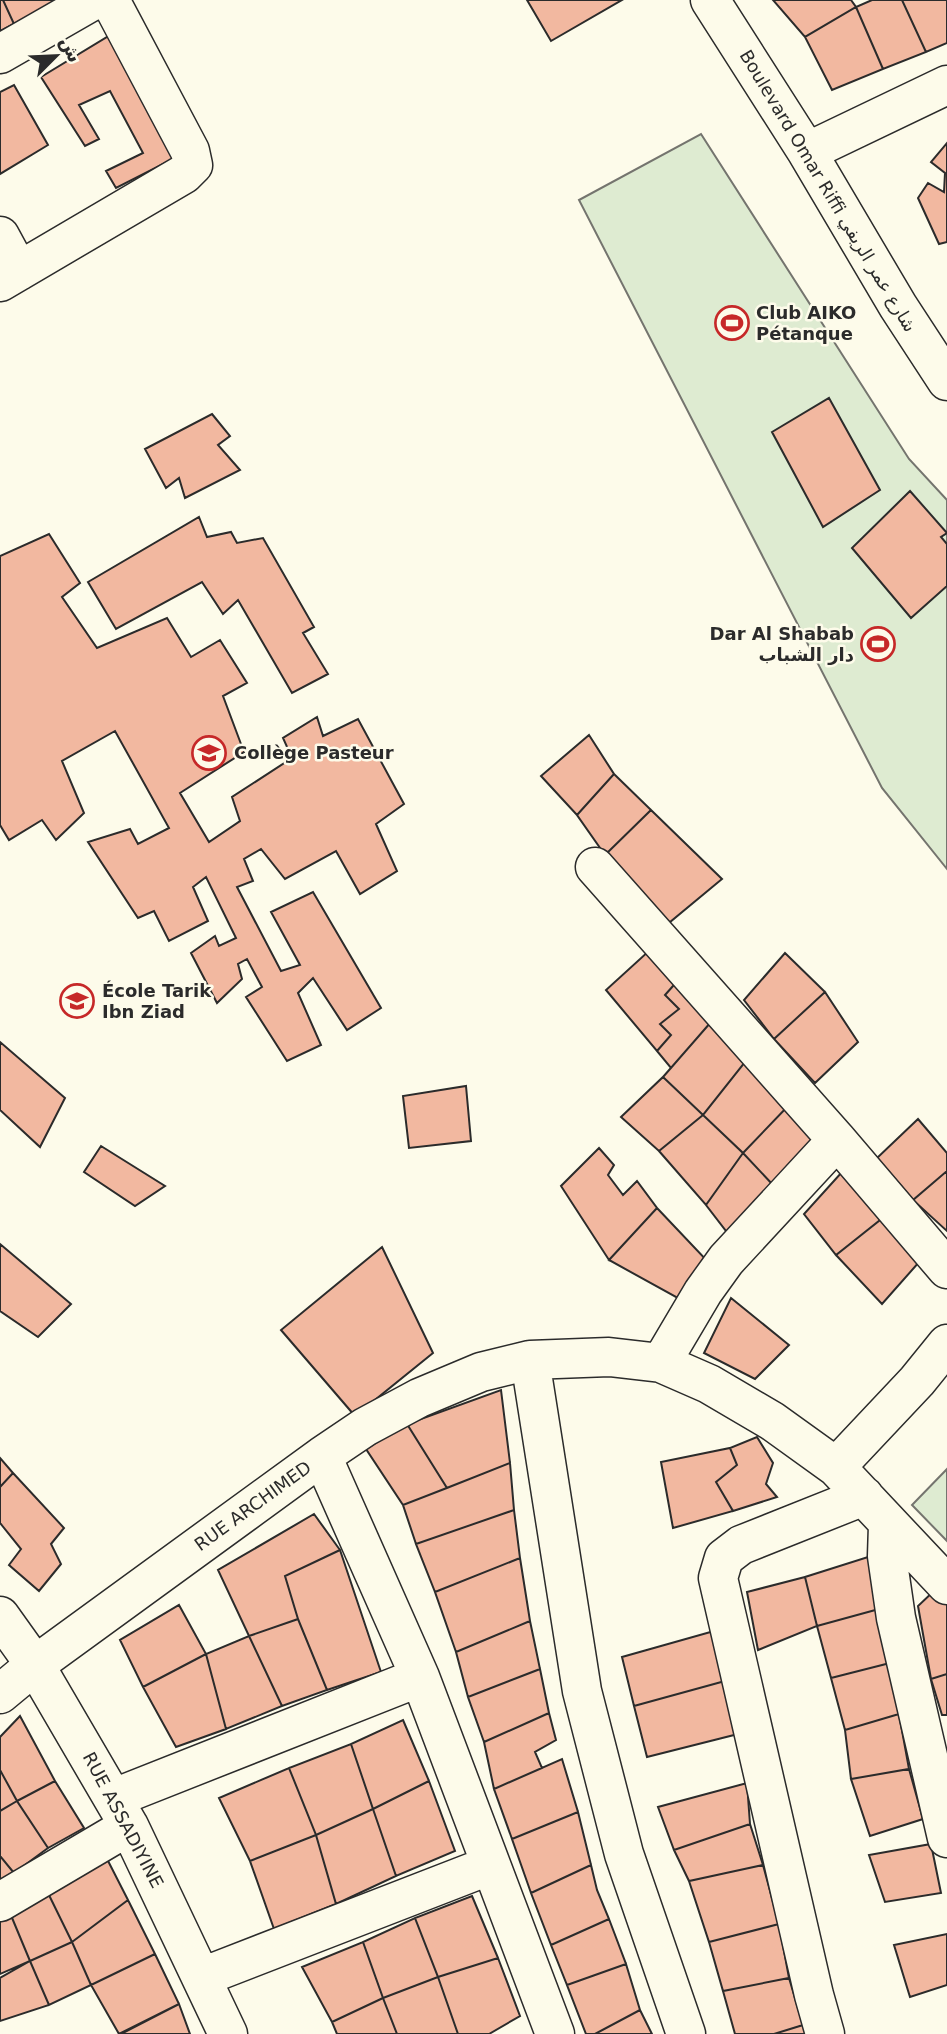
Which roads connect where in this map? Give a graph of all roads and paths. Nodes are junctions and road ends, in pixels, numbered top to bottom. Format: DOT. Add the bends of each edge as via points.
graph roads {
  1 [pos="94,0"];
  2 [pos="110,0"];
  3 [pos="710,0"];
  4 [pos="0,54"];
  5 [pos="947,85"];
  6 [pos="807,152"];
  7 [pos="0,236"];
  8 [pos="10,277"];
  9 [pos="947,381"];
  10 [pos="595,867"];
  11 [pos="837,1140"];
  12 [pos="947,1269"];
  13 [pos="947,1344"];
  14 [pos="530,1360"];
  15 [pos="661,1363"];
  16 [pos="322,1456"];
  17 [pos="836,1466"];
  18 [pos="864,1496"];
  19 [pos="888,1525"];
  20 [pos="947,1585"];
  21 [pos="0,1616"];
  22 [pos="35,1665"];
  23 [pos="420,1677"];
  24 [pos="0,1694"];
  25 [pos="122,1812"];
  26 [pos="947,1838"];
  27 [pos="491,1865"];
  28 [pos="0,1902"];
  29 [pos="202,1977"];
  30 [pos="544,2030"];
  31 [pos="228,2034"];
  32 [pos="686,2034"];
  33 [pos="825,2034"];
  1 -- 4 [label="street"];
  2 -- 8 [label="street" via="190,151 193,165"];
  3 -- 6 [label="street, Boulevard Omar Riffi شارع عمر الريفي"];
  5 -- 6 [label="street"];
  6 -- 9 [label="street, Boulevard Omar Riffi شارع عمر الريفي"];
  7 -- 8 [label="street"];
  10 -- 11 [label="street"];
  11 -- 12 [label="street"];
  11 -- 15 [label="street" via="726,1260"];
  13 -- 17 [label="street"];
  14 -- 15 [label="street, RUE ARCHIMED" via="609,1357"];
  14 -- 16 [label="street, RUE ARCHIMED" via="481,1373 419,1398"];
  14 -- 32 [label="street" via="582,1691 624,1854"];
  15 -- 17 [label="street, RUE ARCHIMED" via="709,1384 772,1421"];
  16 -- 22 [label="street, RUE ARCHIMED"];
  16 -- 23 [label="street"];
  17 -- 18 [label="street, RUE ARCHIMED"];
  18 -- 19 [label="street, RUE ARCHIMED"];
  18 -- 33 [label="street" via="741,1545 724,1558 718,1578"];
  19 -- 20 [label="street, RUE ARCHIMED"];
  19 -- 26 [label="street" via="887,1556 896,1618"];
  21 -- 22 [label="street, RUE ASSADIYINE"];
  22 -- 24 [label="street, RUE ARCHIMED"];
  22 -- 25 [label="street, RUE ASSADIYINE"];
  23 -- 25 [label="street"];
  23 -- 27 [label="street"];
  25 -- 28 [label="street"];
  25 -- 29 [label="street, RUE ASSADIYINE"];
  27 -- 29 [label="street"];
  27 -- 30 [label="street"];
  29 -- 31 [label="street, RUE ASSADIYINE"];
}
